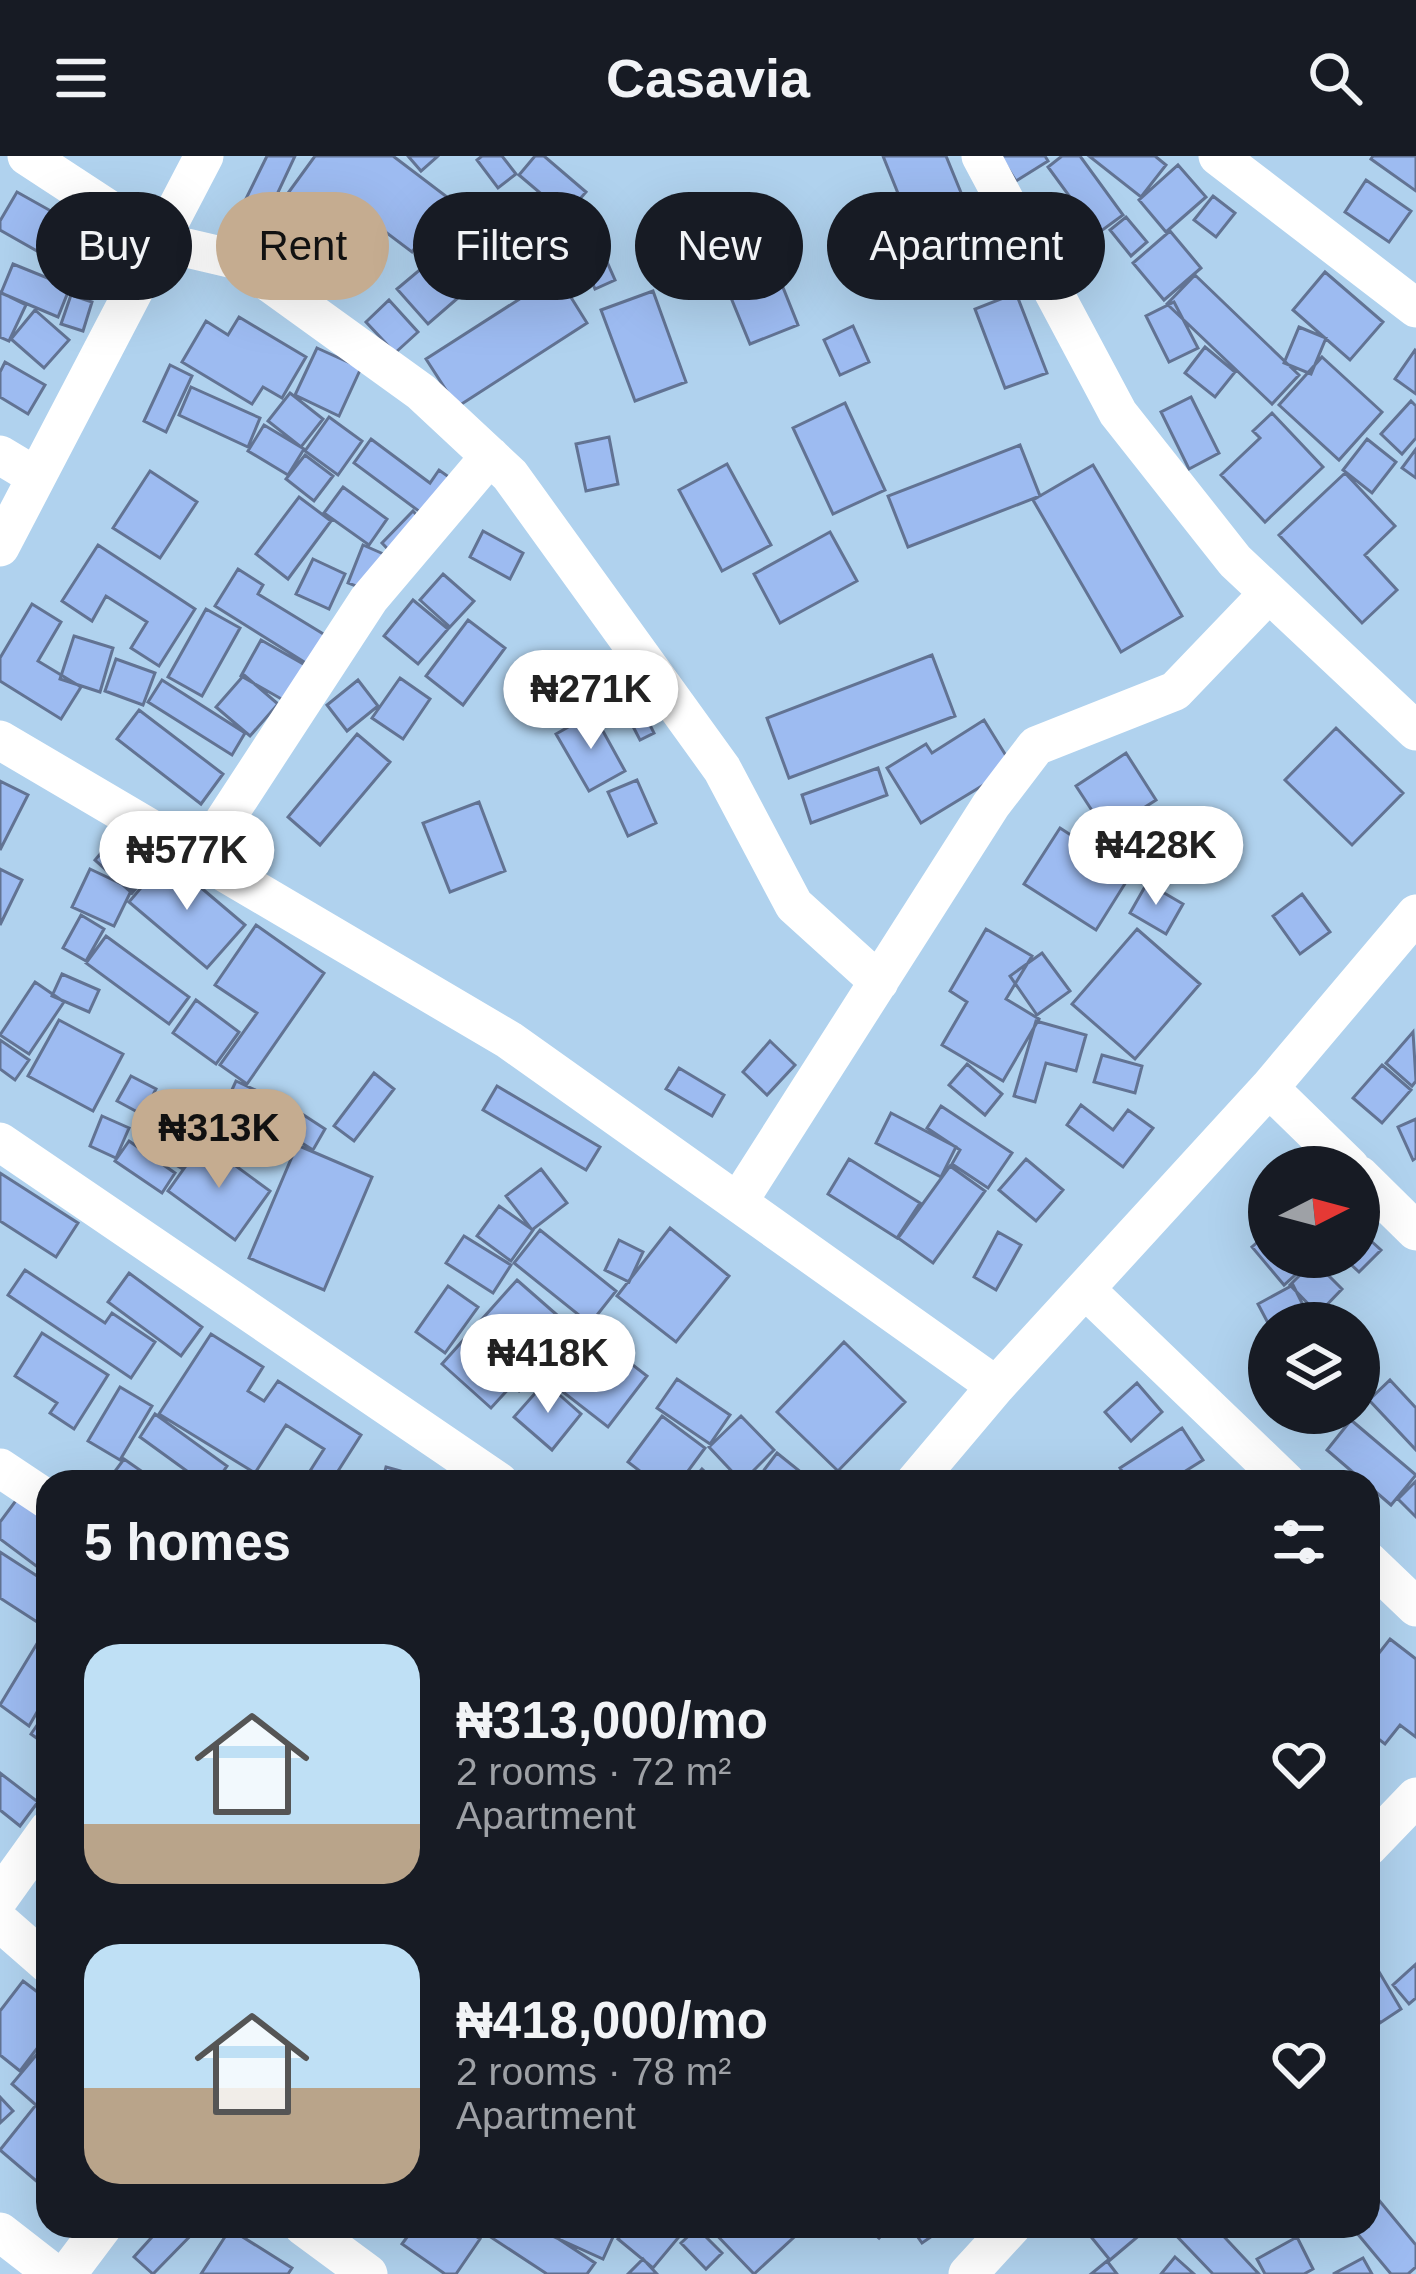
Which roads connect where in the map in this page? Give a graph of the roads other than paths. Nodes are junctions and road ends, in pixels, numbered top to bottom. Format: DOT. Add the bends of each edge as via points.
graph roads {
  1 [pos="27,156"];
  2 [pos="203,156"];
  3 [pos="981,156"];
  4 [pos="1218,156"];
  5 [pos="82,192"];
  6 [pos="184,192"];
  7 [pos="192,249"];
  8 [pos="126,300"];
  9 [pos="1416,308"];
  10 [pos="0,455"];
  11 [pos="490,456"];
  12 [pos="35,476"];
  13 [pos="0,547"];
  14 [pos="1269,593"];
  15 [pos="1416,731"];
  16 [pos="0,740"];
  17 [pos="200,858"];
  18 [pos="1416,914"];
  19 [pos="879,982"];
  20 [pos="1269,1088"];
  21 [pos="0,1142"];
  22 [pos="1328,1146"];
  23 [pos="1380,1196"];
  24 [pos="738,1202"];
  25 [pos="1416,1231"];
  26 [pos="1085,1289"];
  27 [pos="996,1386"];
  28 [pos="0,1468"];
  29 [pos="482,1470"];
  30 [pos="926,1470"];
  31 [pos="1274,1470"];
  32 [pos="36,1493"];
  33 [pos="1380,1572"];
  34 [pos="1416,1607"];
  35 [pos="1416,1797"];
  36 [pos="1380,1834"];
  37 [pos="36,1847"];
  38 [pos="0,1897"];
  39 [pos="0,1922"];
  40 [pos="36,1954"];
  41 [pos="0,2232"];
  42 [pos="94,2238"];
  43 [pos="319,2238"];
  44 [pos="1001,2238"];
  45 [pos="54,2274"];
  46 [pos="68,2274"];
  47 [pos="368,2274"];
  48 [pos="968,2274"];
  1 -- 5 [label="street"];
  2 -- 6 [label="street"];
  3 -- 14 [label="street" via="1118,413"];
  4 -- 9 [label="street"];
  7 -- 11 [label="street" via="238,260 421,392"];
  8 -- 12 [label="street"];
  10 -- 12 [label="street"];
  11 -- 17 [label="street" via="369,599"];
  11 -- 19 [label="street" via="722,769 794,905"];
  12 -- 13 [label="street"];
  14 -- 15 [label="street"];
  14 -- 19 [label="street" via="1175,691 1036,746"];
  16 -- 17 [label="street"];
  17 -- 24 [label="street" via="508,1040"];
  18 -- 20 [label="street"];
  19 -- 24 [label="street"];
  20 -- 22 [label="street"];
  20 -- 26 [label="street"];
  21 -- 29 [label="street"];
  23 -- 25 [label="street"];
  24 -- 27 [label="street"];
  26 -- 27 [label="street"];
  26 -- 31 [label="street"];
  27 -- 30 [label="street"];
  28 -- 32 [label="street"];
  33 -- 34 [label="street"];
  35 -- 36 [label="street"];
  37 -- 38 [label="street"];
  39 -- 40 [label="street"];
  41 -- 45 [label="street"];
  42 -- 46 [label="street"];
  43 -- 47 [label="street"];
  44 -- 48 [label="street"];
}
